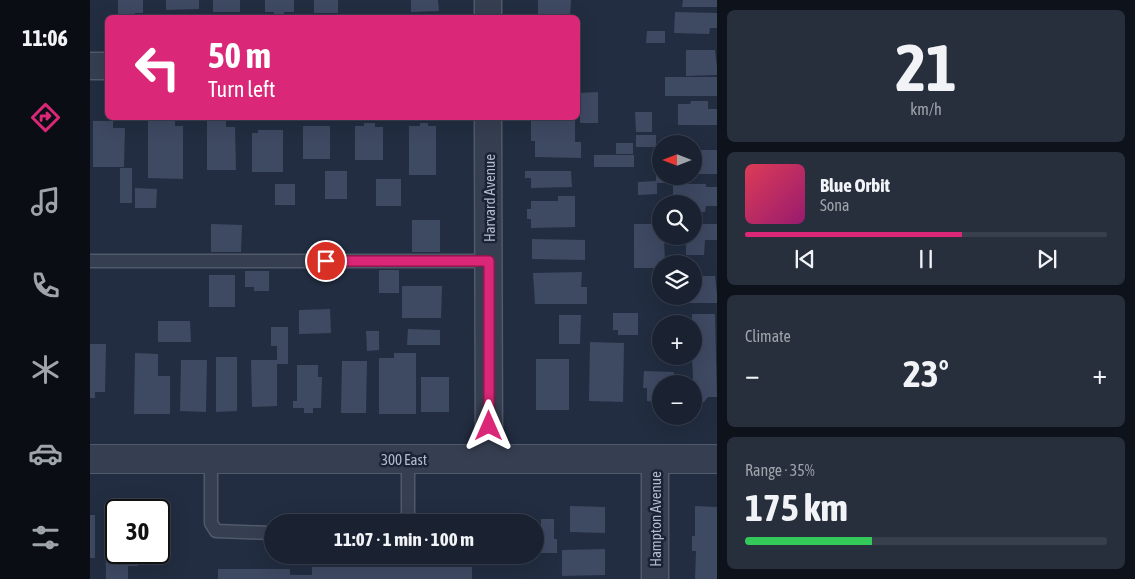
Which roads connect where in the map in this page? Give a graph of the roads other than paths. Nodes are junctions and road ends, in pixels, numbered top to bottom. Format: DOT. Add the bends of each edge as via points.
graph roads {
  1 [pos="488,0"];
  2 [pos="488,15"];
  3 [pos="90,66"];
  4 [pos="105,66"];
  5 [pos="488,120"];
  6 [pos="90,261"];
  7 [pos="489,261"];
  8 [pos="90,459"];
  9 [pos="211,459"];
  10 [pos="408,459"];
  11 [pos="490,459"];
  12 [pos="655,459"];
  13 [pos="717,459"];
  14 [pos="408,514"];
  15 [pos="264,533"];
  16 [pos="655,579"];
  1 -- 2 [label="street"];
  3 -- 4 [label="street"];
  5 -- 7 [label="street, Harvard Avenue"];
  6 -- 7 [label="lane"];
  7 -- 11 [label="street, Harvard Avenue"];
  8 -- 9 [label="street, 300 East"];
  9 -- 10 [label="street, 300 East"];
  9 -- 15 [label="lane" via="211,523 216,531"];
  10 -- 11 [label="street, 300 East"];
  10 -- 14 [label="lane"];
  11 -- 12 [label="street, 300 East"];
  12 -- 13 [label="street, 300 East"];
  12 -- 16 [label="street, Hampton Avenue"];
}
